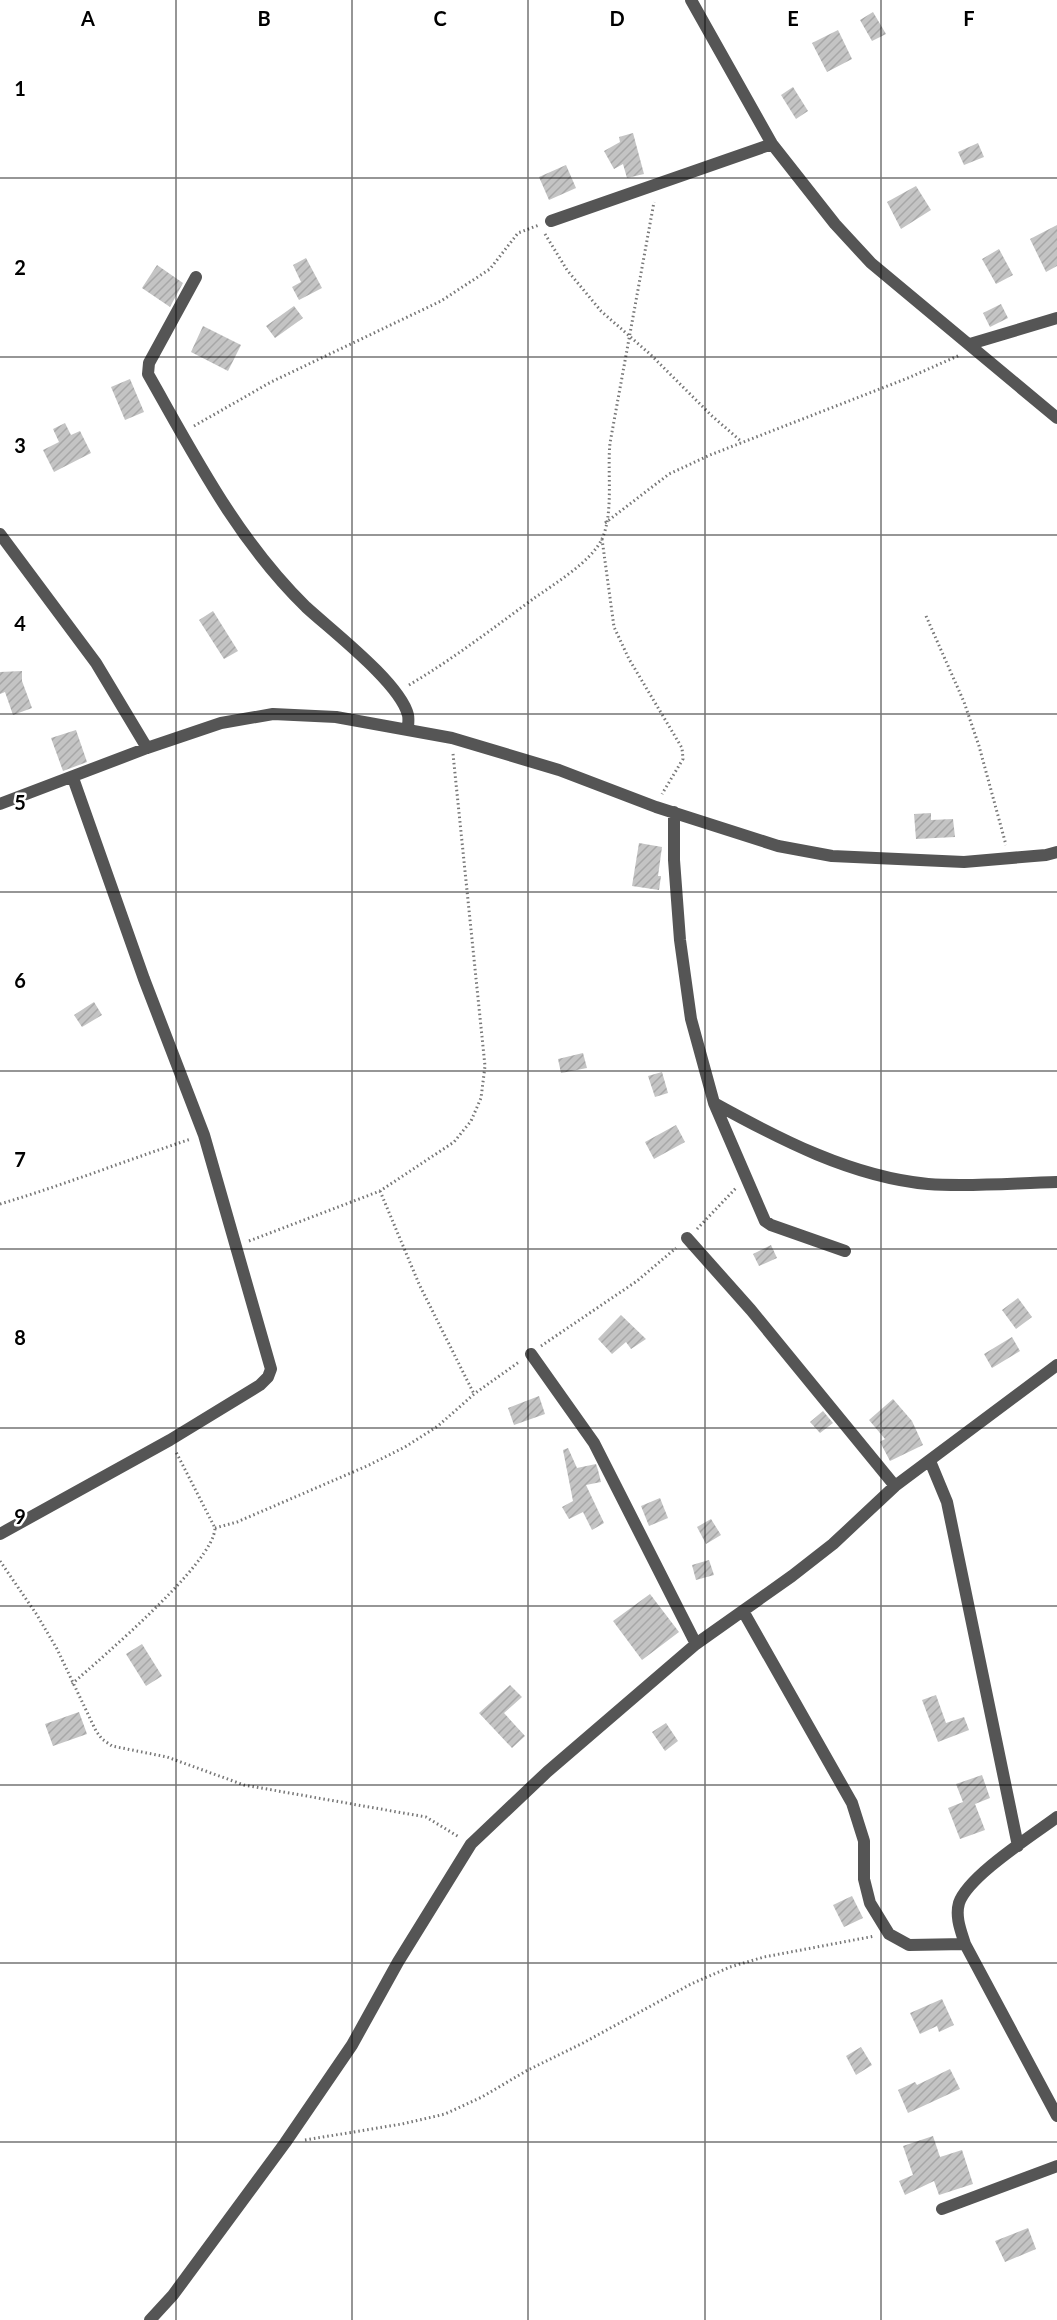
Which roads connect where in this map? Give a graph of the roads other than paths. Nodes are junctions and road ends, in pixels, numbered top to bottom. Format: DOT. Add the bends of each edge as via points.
graph roads {
  1 [pos="691,0"];
  2 [pos="772,144"];
  3 [pos="545,223"];
  4 [pos="196,277"];
  5 [pos="1057,318"];
  6 [pos="973,346"];
  7 [pos="1057,418"];
  8 [pos="0,534"];
  9 [pos="408,729"];
  10 [pos="147,748"];
  11 [pos="73,778"];
  12 [pos="0,804"];
  13 [pos="674,812"];
  14 [pos="1057,852"];
  15 [pos="714,1103"];
  16 [pos="1057,1182"];
  17 [pos="687,1239"];
  18 [pos="845,1251"];
  19 [pos="531,1354"];
  20 [pos="1057,1365"];
  21 [pos="930,1461"];
  22 [pos="895,1486"];
  23 [pos="0,1534"];
  24 [pos="743,1611"];
  25 [pos="696,1644"];
  26 [pos="1057,1817"];
  27 [pos="1018,1846"];
  28 [pos="965,1944"];
  29 [pos="1057,2116"];
  30 [pos="1057,2166"];
  31 [pos="942,2209"];
  32 [pos="150,2320"];
  1 -- 2 [label="street"];
  2 -- 3 [label="street"];
  2 -- 6 [label="street" via="871,263"];
  4 -- 9 [label="street" via="149,363 148,374 239,527 282,581 396,693 409,717"];
  5 -- 6 [label="street"];
  6 -- 7 [label="street"];
  8 -- 10 [label="street" via="96,663"];
  9 -- 10 [label="street" via="336,717 273,714 221,723"];
  9 -- 13 [label="street" via="559,770"];
  10 -- 11 [label="street"];
  11 -- 12 [label="street"];
  11 -- 23 [label="street" via="204,1135 271,1369 260,1385 170,1440"];
  13 -- 14 [label="street" via="778,846 832,856 964,861"];
  13 -- 15 [label="street" via="680,940 691,1019"];
  15 -- 16 [label="street" via="775,1136 883,1175 927,1184"];
  15 -- 18 [label="street" via="765,1221"];
  17 -- 22 [label="street" via="751,1310"];
  19 -- 25 [label="street" via="594,1443"];
  20 -- 21 [label="street"];
  21 -- 22 [label="street"];
  21 -- 27 [label="street" via="946,1502"];
  22 -- 24 [label="street" via="832,1544"];
  24 -- 25 [label="street"];
  24 -- 28 [label="street" via="852,1803 864,1841 864,1879 870,1903 889,1934 909,1945"];
  25 -- 32 [label="street" via="547,1772 471,1844 352,2045 285,2143 173,2295"];
  26 -- 27 [label="street"];
  27 -- 28 [label="street" via="979,1875 959,1902 958,1920"];
  28 -- 29 [label="street"];
  30 -- 31 [label="street"];
}
